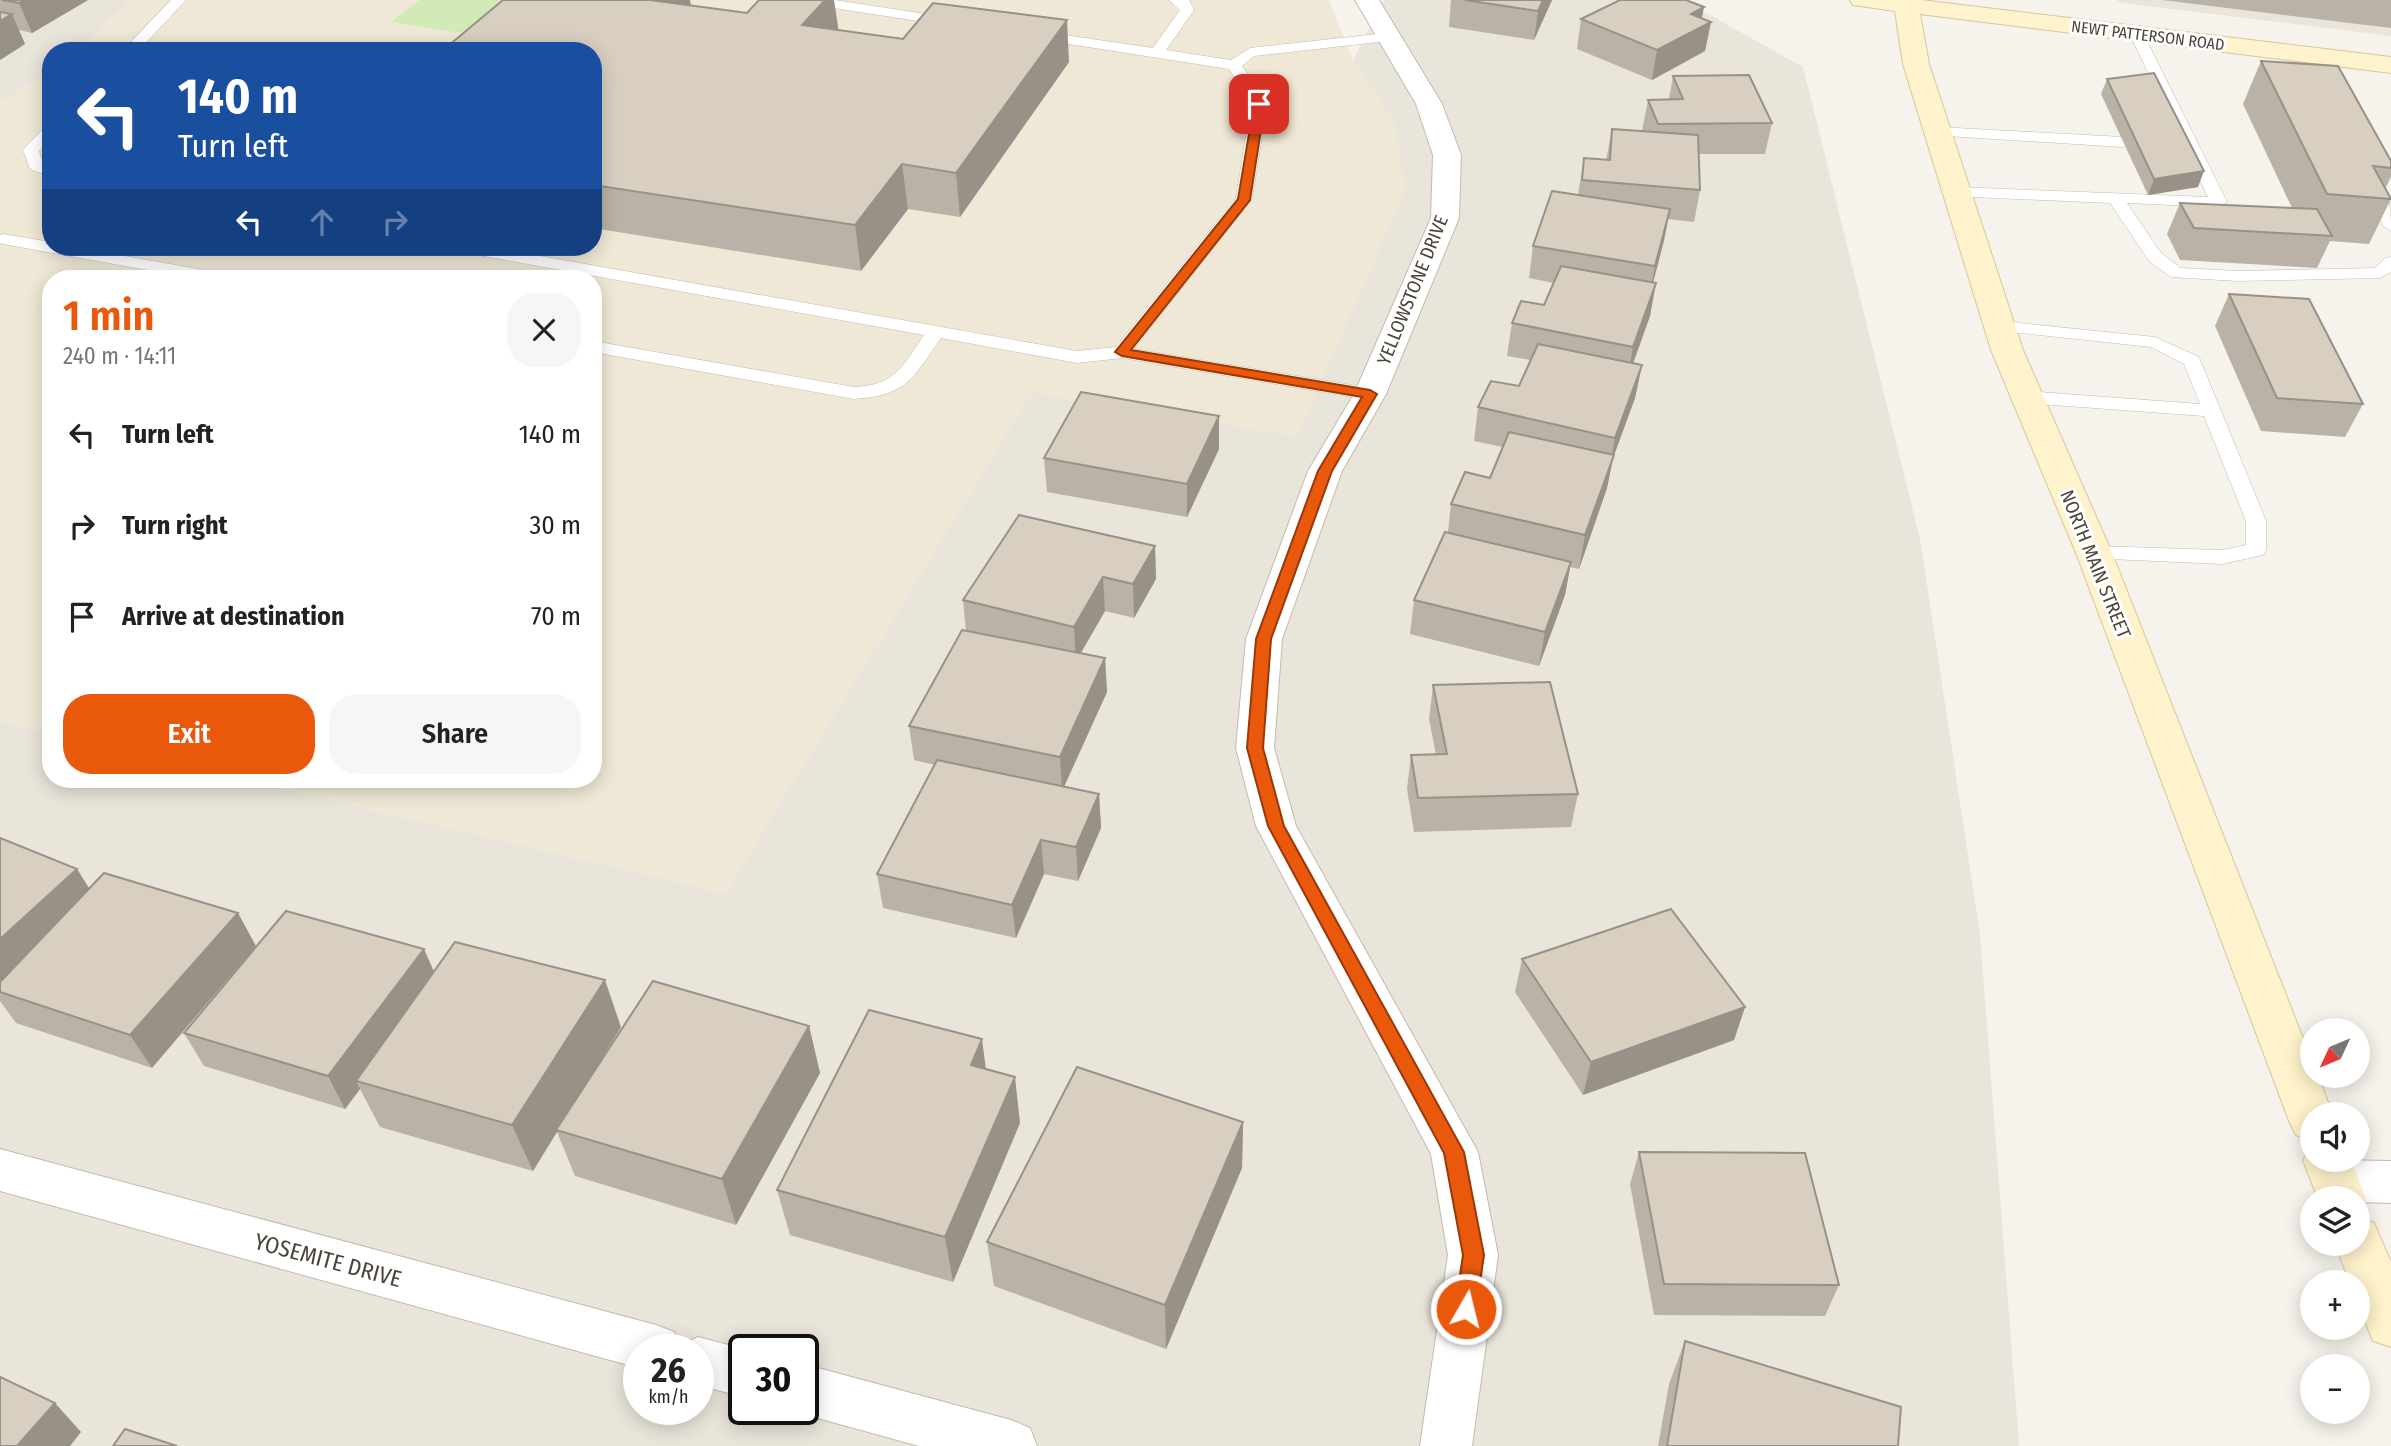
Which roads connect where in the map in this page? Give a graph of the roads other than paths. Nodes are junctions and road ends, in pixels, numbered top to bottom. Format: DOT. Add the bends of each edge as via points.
graph roads {
  1 [pos="178,0"];
  2 [pos="807,0"];
  3 [pos="1175,0"];
  4 [pos="1367,0"];
  5 [pos="1862,0"];
  6 [pos="830,2"];
  7 [pos="1905,2"];
  8 [pos="965,24"];
  9 [pos="1020,32"];
  10 [pos="2136,33"];
  11 [pos="1387,37"];
  12 [pos="137,42"];
  13 [pos="1157,53"];
  14 [pos="1234,65"];
  15 [pos="2391,65"];
  16 [pos="1937,132"];
  17 [pos="42,139"];
  18 [pos="2123,142"];
  19 [pos="2363,166"];
  20 [pos="42,168"];
  21 [pos="1956,192"];
  22 [pos="2115,198"];
  23 [pos="2219,202"];
  24 [pos="2391,226"];
  25 [pos="4,239"];
  26 [pos="42,245"];
  27 [pos="107,256"];
  28 [pos="511,256"];
  29 [pos="2391,262"];
  30 [pos="179,270"];
  31 [pos="590,270"];
  32 [pos="602,272"];
  33 [pos="1998,326"];
  34 [pos="936,332"];
  35 [pos="602,348"];
  36 [pos="1122,352"];
  37 [pos="1370,394"];
  38 [pos="2026,397"];
  39 [pos="2212,411"];
  40 [pos="2094,553"];
  41 [pos="2305,1102"];
  42 [pos="0,1170"];
  43 [pos="2334,1180"];
  44 [pos="2391,1182"];
  45 [pos="2364,1256"];
  46 [pos="2391,1324"];
  47 [pos="623,1340"];
  48 [pos="819,1393"];
  49 [pos="1011,1446"];
  50 [pos="1446,1446"];
  1 -- 12 [label="lane"];
  2 -- 6 [label="lane"];
  3 -- 13 [label="lane" via="1187,10"];
  4 -- 11 [label="street, YELLOWSTONE DRIVE"];
  5 -- 7 [label="main road, NEWT PATTERSON ROAD"];
  6 -- 8 [label="lane"];
  7 -- 10 [label="main road, NEWT PATTERSON ROAD"];
  7 -- 16 [label="main road, NORTH MAIN STREET" via="1916,64"];
  9 -- 13 [label="lane"];
  10 -- 15 [label="main road, NEWT PATTERSON ROAD" via="2312,65"];
  10 -- 23 [label="lane" via="2183,143"];
  11 -- 14 [label="lane" via="1250,52"];
  11 -- 37 [label="street, YELLOWSTONE DRIVE" via="1429,104 1447,155 1445,218"];
  13 -- 14 [label="lane"];
  14 -- 36 [label="lane" via="1259,104 1244,200"];
  16 -- 18 [label="lane"];
  16 -- 21 [label="main road, NORTH MAIN STREET"];
  17 -- 20 [label="lane" via="31,150 36,166"];
  19 -- 24 [label="lane"];
  21 -- 22 [label="lane"];
  21 -- 33 [label="main road, NORTH MAIN STREET"];
  22 -- 23 [label="lane"];
  22 -- 29 [label="lane" via="2155,257 2177,273 2380,273"];
  25 -- 26 [label="lane"];
  27 -- 30 [label="lane"];
  28 -- 31 [label="lane"];
  32 -- 34 [label="lane"];
  33 -- 38 [label="main road, NORTH MAIN STREET"];
  33 -- 39 [label="lane" via="2155,342 2192,360"];
  34 -- 35 [label="lane" via="898,381 887,389 854,393"];
  34 -- 36 [label="lane" via="1076,357"];
  36 -- 37 [label="lane"];
  37 -- 50 [label="street, YELLOWSTONE DRIVE" via="1325,471 1264,639 1255,748 1276,826 1454,1152 1474,1255"];
  38 -- 39 [label="lane"];
  38 -- 40 [label="main road, NORTH MAIN STREET"];
  39 -- 40 [label="lane" via="2256,521 2256,550 2222,557"];
  40 -- 41 [label="main road, NORTH MAIN STREET"];
  42 -- 47 [label="street, YOSEMITE DRIVE"];
  43 -- 44 [label="street"];
  45 -- 46 [label="main road"];
  48 -- 49 [label="street"];
}
